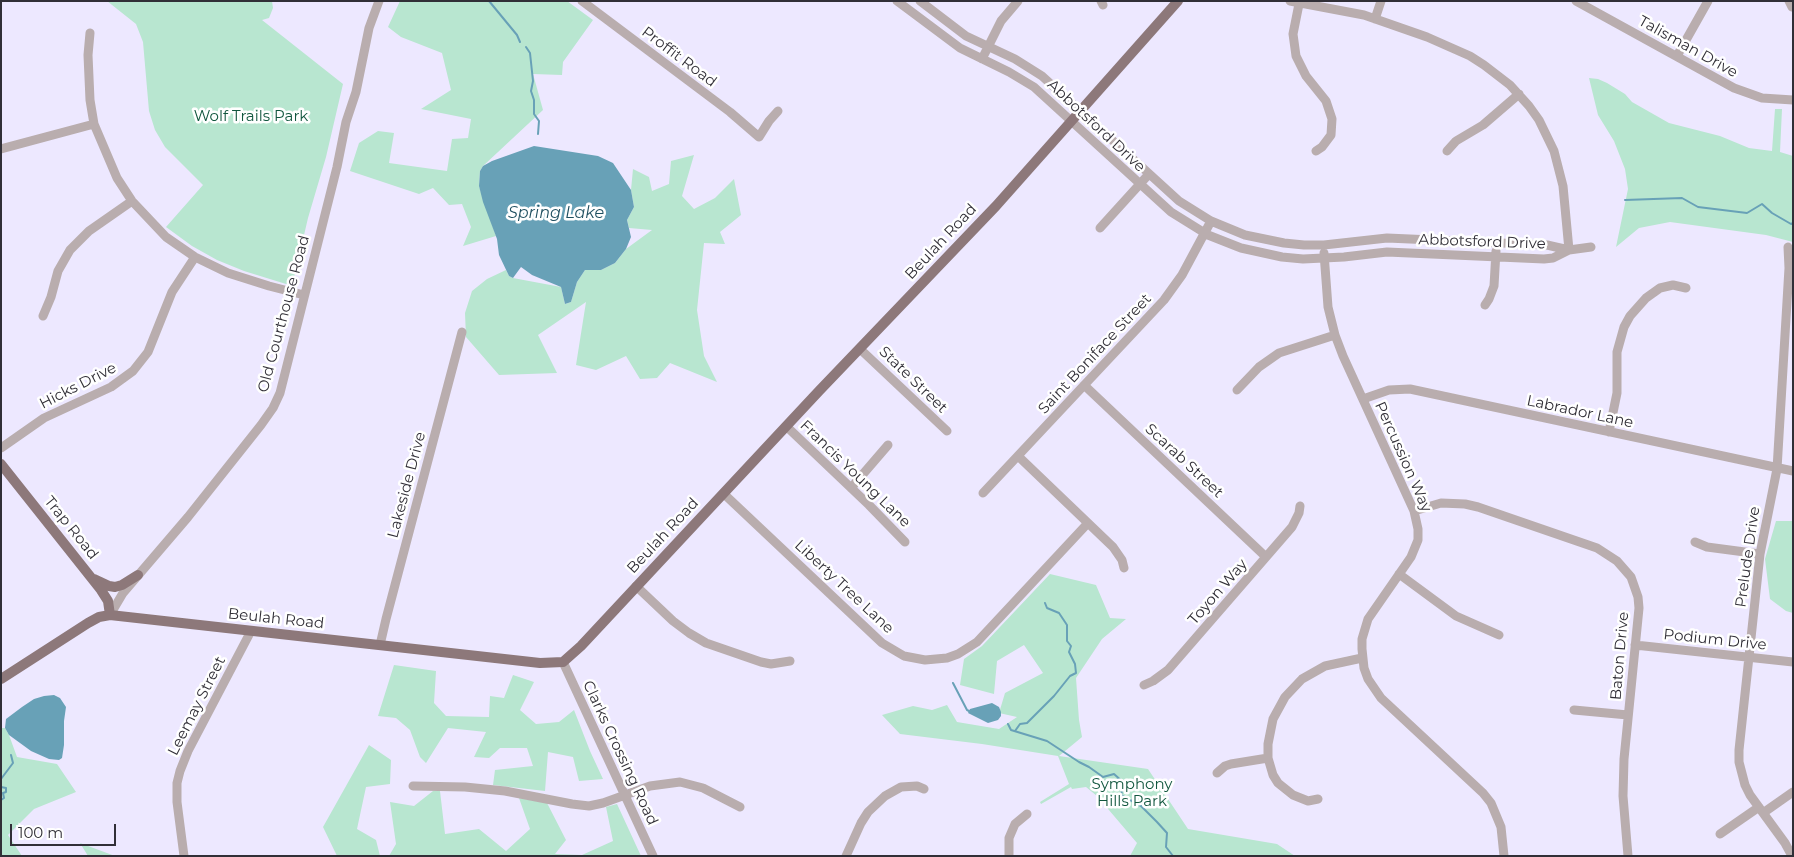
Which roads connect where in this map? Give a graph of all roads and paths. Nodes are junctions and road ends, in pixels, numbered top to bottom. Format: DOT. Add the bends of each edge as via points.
graph roads {
  1 [pos="379,1"];
  2 [pos="582,1"];
  3 [pos="897,1"];
  4 [pos="920,1"];
  5 [pos="1018,1"];
  6 [pos="1178,1"];
  7 [pos="1381,1"];
  8 [pos="1576,1"];
  9 [pos="1708,1"];
  10 [pos="1789,1"];
  11 [pos="1294,3"];
  12 [pos="1792,7"];
  13 [pos="1375,19"];
  14 [pos="90,33"];
  15 [pos="988,46"];
  16 [pos="1677,56"];
  17 [pos="982,59"];
  18 [pos="1519,94"];
  19 [pos="1793,100"];
  20 [pos="778,111"];
  21 [pos="1080,111"];
  22 [pos="1071,121"];
  23 [pos="94,124"];
  24 [pos="1,149"];
  25 [pos="1316,151"];
  26 [pos="1447,151"];
  27 [pos="1149,174"];
  28 [pos="1139,185"];
  29 [pos="132,201"];
  30 [pos="1211,220"];
  31 [pos="1100,228"];
  32 [pos="1204,233"];
  33 [pos="1496,244"];
  34 [pos="1324,245"];
  35 [pos="1591,247"];
  36 [pos="1788,247"];
  37 [pos="1569,250"];
  38 [pos="194,257"];
  39 [pos="1496,257"];
  40 [pos="1324,259"];
  41 [pos="1686,288"];
  42 [pos="304,295"];
  43 [pos="1485,305"];
  44 [pos="42,316"];
  45 [pos="462,332"];
  46 [pos="1335,335"];
  47 [pos="860,349"];
  48 [pos="1084,385"];
  49 [pos="1237,390"];
  50 [pos="1363,399"];
  51 [pos="786,426"];
  52 [pos="947,431"];
  53 [pos="1609,432"];
  54 [pos="888,445"];
  55 [pos="1,448"];
  56 [pos="1018,456"];
  57 [pos="1,464"];
  58 [pos="1777,468"];
  59 [pos="1793,471"];
  60 [pos="851,488"];
  61 [pos="983,493"];
  62 [pos="724,494"];
  63 [pos="1300,506"];
  64 [pos="1414,511"];
  65 [pos="1088,523"];
  66 [pos="904,542"];
  67 [pos="1695,542"];
  68 [pos="1760,554"];
  69 [pos="1266,557"];
  70 [pos="1124,568"];
  71 [pos="1399,574"];
  72 [pos="138,575"];
  73 [pos="91,578"];
  74 [pos="636,586"];
  75 [pos="110,615"];
  76 [pos="251,631"];
  77 [pos="1498,635"];
  78 [pos="380,645"];
  79 [pos="1635,645"];
  80 [pos="1748,657"];
  81 [pos="1362,658"];
  82 [pos="790,661"];
  83 [pos="564,662"];
  84 [pos="1793,662"];
  85 [pos="1,679"];
  86 [pos="1144,685"];
  87 [pos="1574,710"];
  88 [pos="1628,715"];
  89 [pos="1268,758"];
  90 [pos="1217,773"];
  91 [pos="413,786"];
  92 [pos="924,789"];
  93 [pos="1793,792"];
  94 [pos="625,794"];
  95 [pos="1318,800"];
  96 [pos="740,807"];
  97 [pos="1761,810"];
  98 [pos="1027,814"];
  99 [pos="1720,834"];
  100 [pos="184,856"];
  101 [pos="653,856"];
  102 [pos="846,856"];
  103 [pos="1009,856"];
  104 [pos="1504,856"];
  105 [pos="1628,856"];
  106 [pos="1792,856"];
  1 -- 42 [label="street, Old Courthouse Road"];
  2 -- 20 [label="street, Proffit Road" via="759,137"];
  3 -- 17 [label="street, Abbotsford Drive" via="954,44"];
  4 -- 15 [label="street, Abbotsford Drive" via="961,32"];
  5 -- 15 [label="street" via="1001,21"];
  6 -- 21 [label="main road, Beulah Road"];
  7 -- 13 [label="street"];
  8 -- 16 [label="street, Talisman Drive"];
  9 -- 16 [label="street"];
  10 -- 12 [label="street"];
  11 -- 13 [label="street"];
  11 -- 25 [label="street" via="1296,56 1306,76 1326,101 1332,119 1331,135"];
  13 -- 18 [label="street" via="1470,56"];
  14 -- 23 [label="street" via="88,55"];
  15 -- 17 [label="street"];
  15 -- 21 [label="street, Abbotsford Drive" via="1031,69"];
  16 -- 19 [label="street, Talisman Drive" via="1747,94"];
  17 -- 22 [label="street, Abbotsford Drive" via="1024,80"];
  18 -- 26 [label="street" via="1484,125 1456,141"];
  18 -- 37 [label="street" via="1539,120 1560,169"];
  21 -- 22 [label="main road, Beulah Road"];
  21 -- 27 [label="street, Abbotsford Drive"];
  22 -- 28 [label="street, Abbotsford Drive"];
  22 -- 47 [label="main road, Beulah Road" via="996,206"];
  23 -- 24 [label="street"];
  23 -- 29 [label="street" via="117,178"];
  27 -- 28 [label="street"];
  27 -- 30 [label="street, Abbotsford Drive" via="1179,201"];
  28 -- 31 [label="street"];
  28 -- 32 [label="street, Abbotsford Drive" via="1171,212"];
  29 -- 38 [label="street" via="166,237"];
  29 -- 44 [label="street" via="89,231 70,250 58,271"];
  30 -- 32 [label="street, Saint Boniface Street"];
  30 -- 34 [label="street, Abbotsford Drive" via="1264,240"];
  32 -- 40 [label="street, Abbotsford Drive" via="1261,253"];
  32 -- 48 [label="street, Saint Boniface Street" via="1172,290"];
  33 -- 34 [label="street, Abbotsford Drive" via="1387,238"];
  33 -- 37 [label="street, Abbotsford Drive"];
  33 -- 39 [label="street"];
  34 -- 40 [label="street, Percussion Way"];
  35 -- 37 [label="street"];
  36 -- 58 [label="street, Prelude Drive"];
  37 -- 39 [label="street, Abbotsford Drive" via="1553,258"];
  38 -- 42 [label="street" via="228,272"];
  38 -- 55 [label="street, Hicks Drive" via="172,292 148,352 133,371 111,387 44,418"];
  39 -- 40 [label="street, Abbotsford Drive" via="1387,252"];
  39 -- 43 [label="street" via="1494,286"];
  40 -- 46 [label="street, Percussion Way" via="1328,307"];
  41 -- 53 [label="street" via="1673,285 1660,288 1646,298 1624,327 1617,352 1617,393"];
  42 -- 72 [label="street, Old Courthouse Road" via="282,385 273,408"];
  45 -- 78 [label="street, Lakeside Drive"];
  46 -- 49 [label="street" via="1279,353 1258,367"];
  46 -- 50 [label="street, Percussion Way"];
  47 -- 51 [label="main road, Beulah Road"];
  47 -- 52 [label="street, State Street"];
  48 -- 56 [label="street, Saint Boniface Street"];
  48 -- 69 [label="street, Scarab Street"];
  50 -- 53 [label="street, Labrador Lane" via="1389,390 1410,389"];
  50 -- 64 [label="street, Percussion Way"];
  51 -- 60 [label="street, Francis Young Lane"];
  51 -- 62 [label="main road, Beulah Road"];
  53 -- 58 [label="street, Labrador Lane"];
  54 -- 60 [label="street"];
  56 -- 61 [label="street, Saint Boniface Street"];
  56 -- 65 [label="street"];
  57 -- 73 [label="main road, Trap Road"];
  58 -- 59 [label="street, Labrador Lane"];
  58 -- 68 [label="street, Prelude Drive"];
  60 -- 66 [label="street, Francis Young Lane"];
  62 -- 65 [label="street, Liberty Tree Lane" via="882,643 904,656 925,660 953,656 977,642"];
  62 -- 74 [label="main road, Beulah Road"];
  63 -- 69 [label="street, Toyon Way" via="1292,527"];
  64 -- 71 [label="street, Percussion Way" via="1418,540 1411,558"];
  64 -- 79 [label="street, Baton Drive" via="1441,503 1465,504 1608,553 1625,569 1635,587 1639,608"];
  65 -- 70 [label="street" via="1118,552"];
  67 -- 68 [label="street" via="1707,547"];
  68 -- 80 [label="street, Prelude Drive"];
  69 -- 86 [label="street, Toyon Way" via="1168,670"];
  71 -- 77 [label="street" via="1456,616"];
  71 -- 81 [label="street, Percussion Way" via="1368,619 1362,639"];
  72 -- 73 [label="main road" via="115,587"];
  72 -- 75 [label="street, Old Courthouse Road"];
  73 -- 75 [label="main road, Trap Road" via="107,600"];
  74 -- 82 [label="street" via="673,621 698,639 762,662"];
  74 -- 83 [label="main road, Beulah Road"];
  75 -- 76 [label="main road, Beulah Road"];
  75 -- 85 [label="main road, Beulah Road" via="88,623"];
  76 -- 78 [label="main road, Beulah Road"];
  76 -- 100 [label="street, Leemay Street" via="180,771 177,790"];
  78 -- 83 [label="main road, Beulah Road" via="540,663"];
  79 -- 80 [label="street, Podium Drive"];
  79 -- 88 [label="street, Baton Drive"];
  80 -- 84 [label="street, Podium Drive"];
  80 -- 97 [label="street, Prelude Drive" via="1739,762 1745,785"];
  81 -- 89 [label="street" via="1325,666 1293,688 1273,719"];
  81 -- 104 [label="street, Percussion Way" via="1368,680 1381,698 1483,792 1501,827"];
  83 -- 94 [label="street, Clarks Crossing Road"];
  87 -- 88 [label="street"];
  88 -- 105 [label="street, Baton Drive" via="1623,782"];
  89 -- 90 [label="street" via="1231,764"];
  89 -- 95 [label="street" via="1273,774 1285,790 1301,799"];
  91 -- 94 [label="street" via="505,791 588,806"];
  92 -- 102 [label="street" via="901,786 876,803 864,818"];
  93 -- 97 [label="street"];
  94 -- 96 [label="street" via="680,782 703,788"];
  94 -- 101 [label="street, Clarks Crossing Road"];
  97 -- 99 [label="street"];
  97 -- 106 [label="street, Prelude Drive"];
  98 -- 103 [label="street" via="1012,831"];
}
